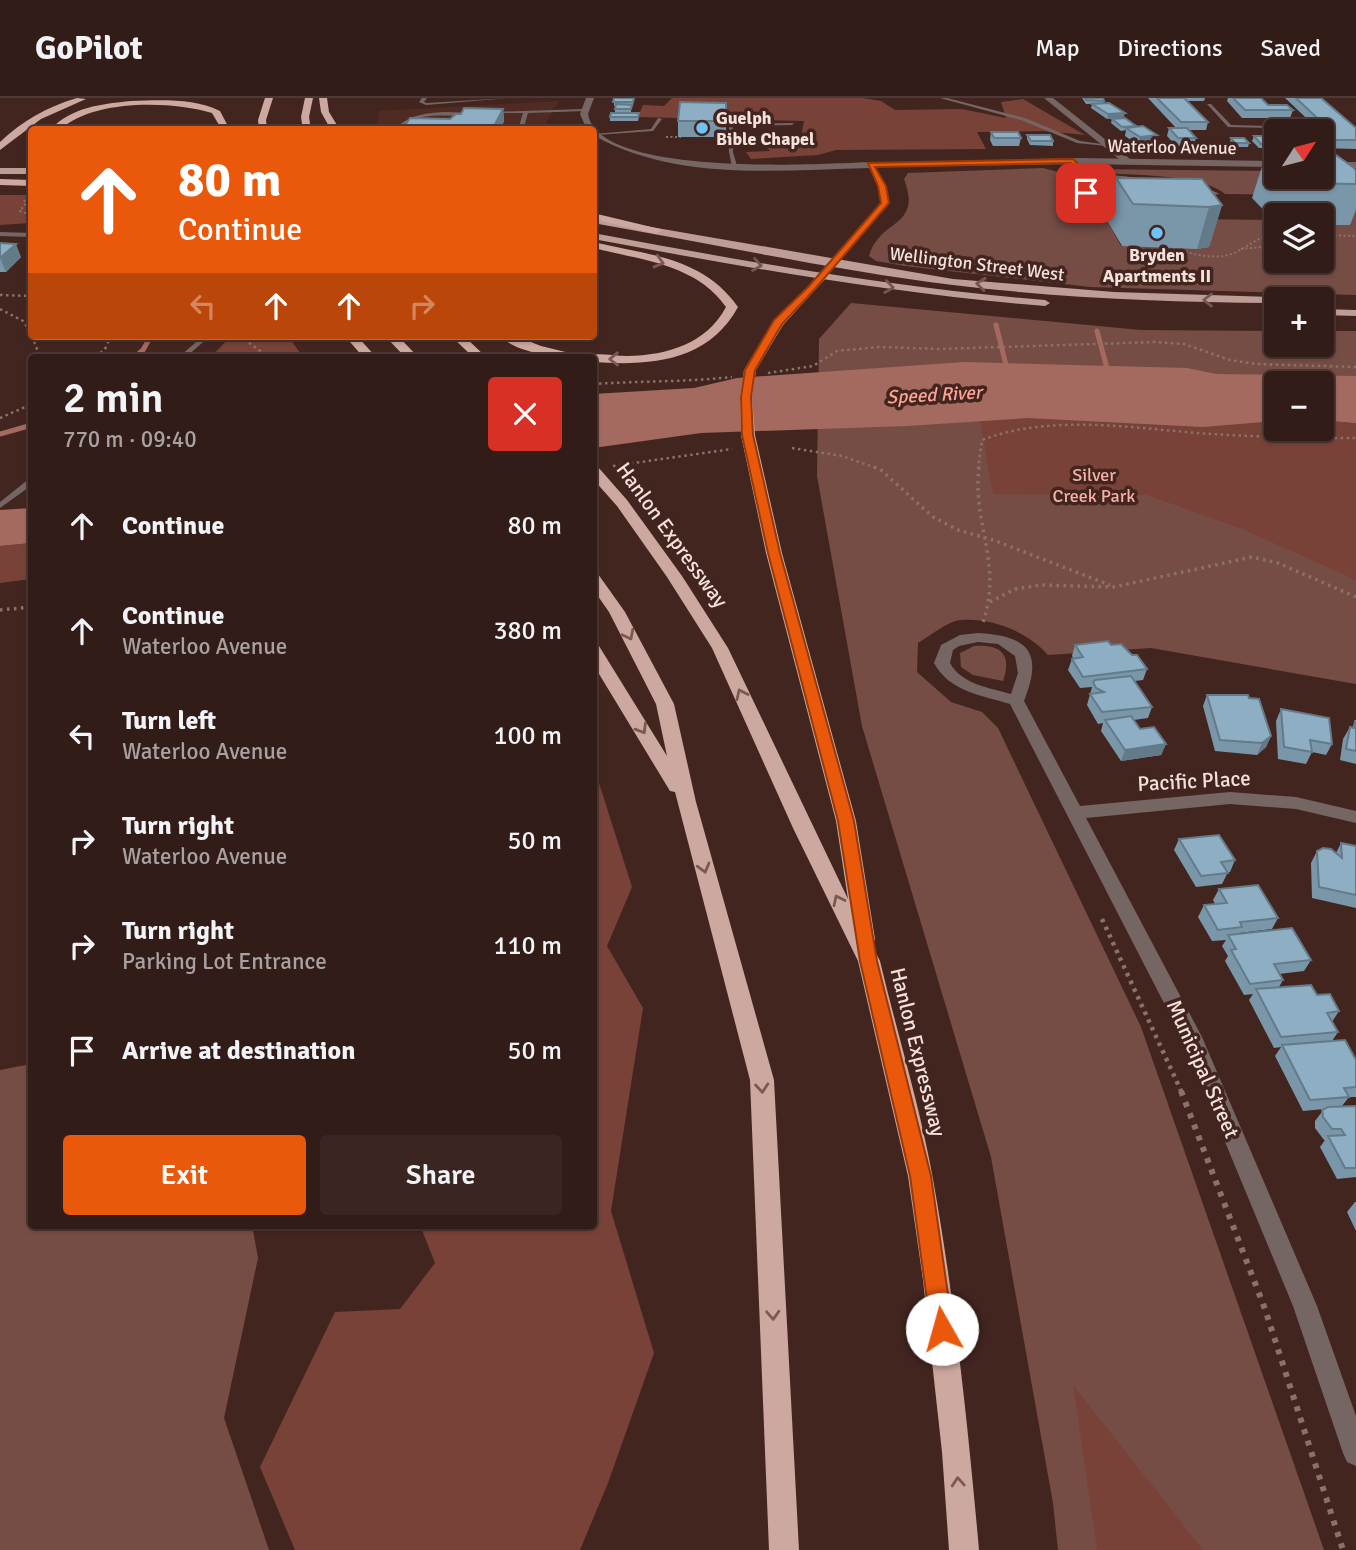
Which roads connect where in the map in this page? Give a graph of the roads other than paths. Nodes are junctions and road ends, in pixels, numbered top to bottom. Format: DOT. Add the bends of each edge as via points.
graph roads {
  1 [pos="87,98"];
  2 [pos="269,98"];
  3 [pos="309,98"];
  4 [pos="323,98"];
  5 [pos="425,98"];
  6 [pos="507,98"];
  7 [pos="590,98"];
  8 [pos="942,98"];
  9 [pos="1048,98"];
  10 [pos="1209,105"];
  11 [pos="583,110"];
  12 [pos="526,111"];
  13 [pos="660,119"];
  14 [pos="792,124"];
  15 [pos="58,126"];
  16 [pos="224,126"];
  17 [pos="263,126"];
  18 [pos="306,126"];
  19 [pos="334,126"];
  20 [pos="399,126"];
  21 [pos="521,126"];
  22 [pos="589,126"];
  23 [pos="1264,127"];
  24 [pos="597,132"];
  25 [pos="597,134"];
  26 [pos="1107,145"];
  27 [pos="0,147"];
  28 [pos="1073,161"];
  29 [pos="1127,161"];
  30 [pos="0,162"];
  31 [pos="28,162"];
  32 [pos="1264,164"];
  33 [pos="870,165"];
  34 [pos="1334,165"];
  35 [pos="1356,165"];
  36 [pos="734,166"];
  37 [pos="1080,169"];
  38 [pos="0,171"];
  39 [pos="28,171"];
  40 [pos="1146,180"];
  41 [pos="0,182"];
  42 [pos="28,183"];
  43 [pos="1188,185"];
  44 [pos="1216,194"];
  45 [pos="1087,198"];
  46 [pos="597,219"];
  47 [pos="656,231"];
  48 [pos="0,234"];
  49 [pos="28,235"];
  50 [pos="597,237"];
  51 [pos="597,247"];
  52 [pos="834,261"];
  53 [pos="822,277"];
  54 [pos="1264,300"];
  55 [pos="1334,300"];
  56 [pos="1356,301"];
  57 [pos="1138,309"];
  58 [pos="1165,310"];
  59 [pos="1264,311"];
  60 [pos="1334,312"];
  61 [pos="1356,313"];
  62 [pos="202,340"];
  63 [pos="355,340"];
  64 [pos="395,340"];
  65 [pos="461,340"];
  66 [pos="515,340"];
  67 [pos="186,354"];
  68 [pos="367,354"];
  69 [pos="409,354"];
  70 [pos="477,354"];
  71 [pos="564,354"];
  72 [pos="597,358"];
  73 [pos="600,468"];
  74 [pos="28,484"];
  75 [pos="622,503"];
  76 [pos="3,505"];
  77 [pos="597,583"];
  78 [pos="597,656"];
  79 [pos="1016,701"];
  80 [pos="687,802"];
  81 [pos="1076,813"];
  82 [pos="1356,817"];
  83 [pos="869,961"];
  84 [pos="1356,1452"];
  85 [pos="783,1550"];
  86 [pos="964,1550"];
  1 -- 27 [label="highway" via="29,120"];
  2 -- 17 [label="highway"];
  3 -- 18 [label="highway"];
  4 -- 19 [label="highway"];
  5 -- 6 [label="lane" via="421,102 429,104"];
  7 -- 11 [label="street"];
  8 -- 26 [label="lane" via="1035,123 1079,142"];
  9 -- 26 [label="street"];
  10 -- 23 [label="lane" via="1230,126"];
  11 -- 12 [label="lane"];
  11 -- 22 [label="street"];
  12 -- 20 [label="lane" via="424,115"];
  12 -- 21 [label="lane"];
  13 -- 24 [label="lane" via="653,130"];
  14 -- 36 [label="lane" via="731,125"];
  15 -- 16 [label="highway" via="68,116 87,109 158,99 208,107 217,112"];
  25 -- 36 [label="street, Waterloo Avenue" via="646,155"];
  26 -- 29 [label="street"];
  28 -- 29 [label="street, Waterloo Avenue"];
  28 -- 33 [label="street, Waterloo Avenue"];
  28 -- 37 [label="lane"];
  29 -- 32 [label="street, Waterloo Avenue"];
  30 -- 31 [label="main road"];
  33 -- 36 [label="street, Waterloo Avenue"];
  33 -- 52 [label="street" via="885,203"];
  34 -- 35 [label="street"];
  37 -- 40 [label="lane"];
  37 -- 45 [label="lane"];
  38 -- 39 [label="main road"];
  41 -- 42 [label="highway"];
  43 -- 44 [label="lane"];
  46 -- 47 [label="highway"];
  47 -- 52 [label="main road, Wellington Street West"];
  48 -- 49 [label="lane"];
  50 -- 53 [label="main road, Wellington Street West, one-way"];
  51 -- 72 [label="highway, one-way" via="679,267 709,280 725,292 732,307 727,322 711,338 682,351 640,358"];
  52 -- 53 [label="main road"];
  54 -- 52 [label="main road, Wellington Street West, one-way" via="1070,294"];
  53 -- 57 [label="main road, Wellington Street West, one-way" via="966,298"];
  53 -- 83 [label="highway" via="778,323 750,370 748,435 774,553 846,821"];
  55 -- 56 [label="main road"];
  58 -- 59 [label="main road"];
  60 -- 61 [label="main road"];
  62 -- 67 [label="lane"];
  63 -- 68 [label="highway"];
  64 -- 69 [label="highway"];
  65 -- 70 [label="highway"];
  66 -- 71 [label="highway"];
  73 -- 75 [label="highway, Hanlon Expressway"];
  74 -- 76 [label="lane"];
  83 -- 75 [label="highway, Hanlon Expressway, one-way" via="720,648"];
  77 -- 80 [label="highway, one-way" via="665,704"];
  78 -- 80 [label="highway, one-way"];
  79 -- 79 [label="street" via="951,677 942,663 946,648 970,637 992,638 1013,646 1026,664"];
  79 -- 81 [label="street, Municipal Street"];
  80 -- 85 [label="highway, one-way" via="762,1080"];
  81 -- 82 [label="street, Pacific Place" via="1230,798 1296,803"];
  81 -- 84 [label="street, Municipal Street" via="1192,1037 1304,1306"];
  86 -- 83 [label="highway, Hanlon Expressway, one-way" via="936,1280 920,1176"];
}
